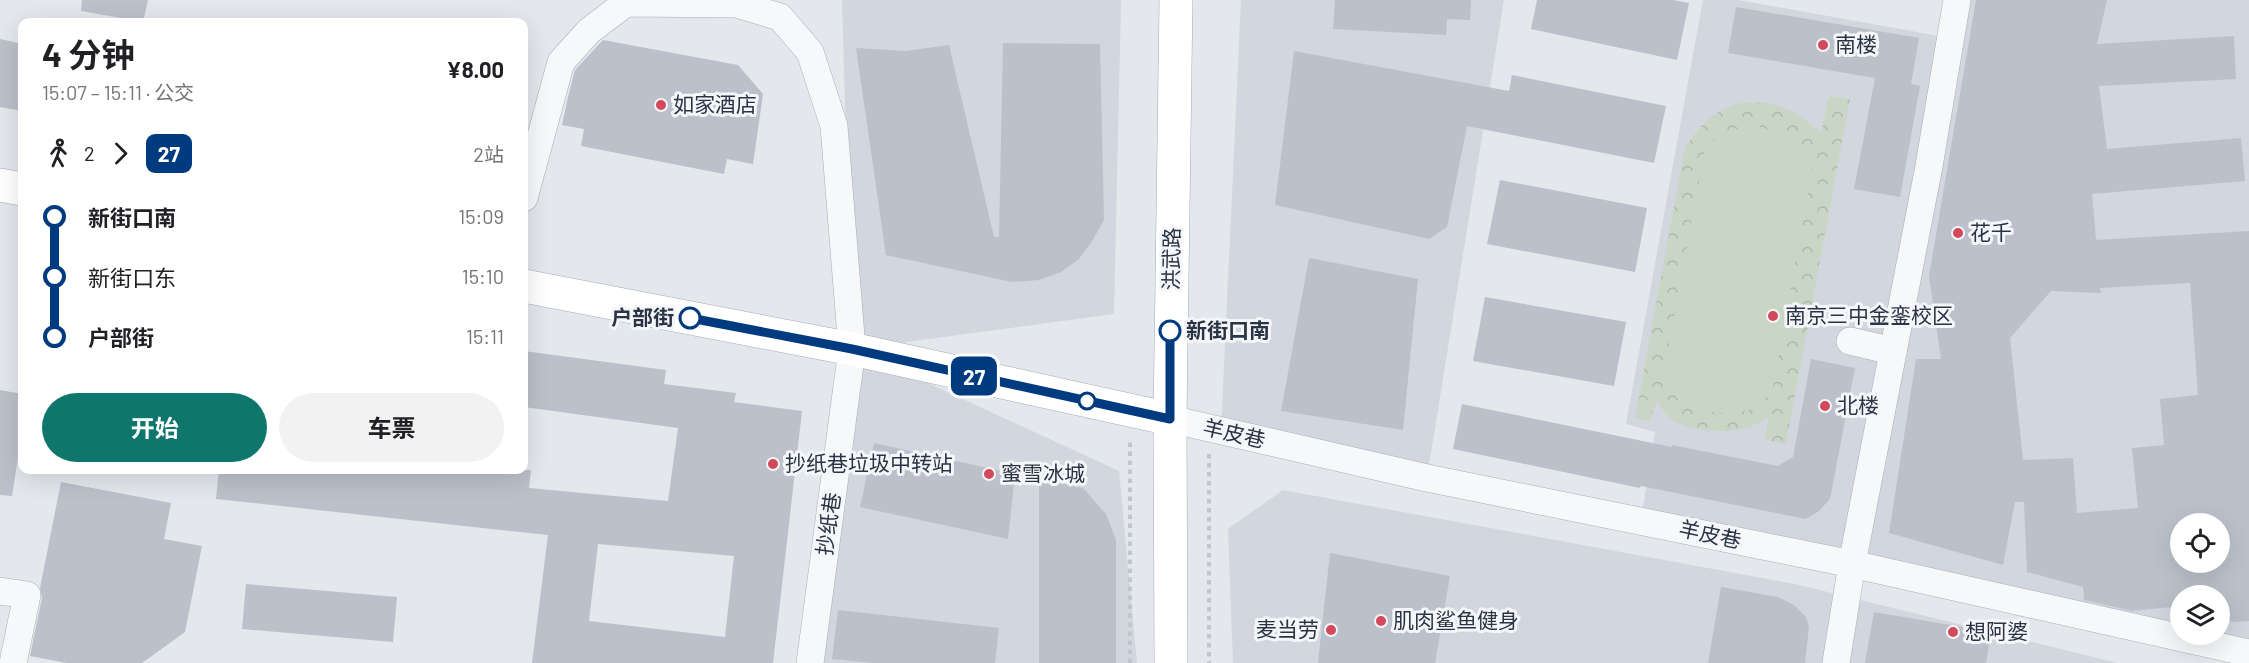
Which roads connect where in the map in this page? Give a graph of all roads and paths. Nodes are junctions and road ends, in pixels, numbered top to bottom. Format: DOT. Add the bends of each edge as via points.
graph roads {
  1 [pos="1176,0"];
  2 [pos="1957,0"];
  3 [pos="756,5"];
  4 [pos="528,183"];
  5 [pos="0,185"];
  6 [pos="18,188"];
  7 [pos="528,287"];
  8 [pos="1850,341"];
  9 [pos="852,349"];
  10 [pos="1893,351"];
  11 [pos="1130,411"];
  12 [pos="1170,419"];
  13 [pos="1209,428"];
  14 [pos="1852,564"];
  15 [pos="0,591"];
  16 [pos="2249,653"];
  17 [pos="14,663"];
  18 [pos="810,663"];
  19 [pos="1130,663"];
  20 [pos="1171,663"];
  21 [pos="1209,663"];
  22 [pos="1836,663"];
  1 -- 12 [label="main road, 洪武路"];
  2 -- 10 [label="street"];
  3 -- 4 [label="street, 抄纸巷" via="626,3 589,31 561,62"];
  3 -- 9 [label="street, 抄纸巷" via="780,17 810,52 834,126"];
  5 -- 6 [label="main road"];
  7 -- 9 [label="main road"];
  8 -- 10 [label="street"];
  9 -- 11 [label="main road"];
  9 -- 18 [label="street, 抄纸巷"];
  10 -- 14 [label="street"];
  11 -- 12 [label="main road"];
  11 -- 19 [label="path"];
  12 -- 13 [label="street, 羊皮巷"];
  12 -- 20 [label="main road, 洪武路"];
  13 -- 14 [label="street, 羊皮巷" via="1438,480"];
  13 -- 21 [label="path"];
  14 -- 16 [label="street, 羊皮巷"];
  14 -- 22 [label="street"];
  15 -- 17 [label="street" via="27,596"];
}
